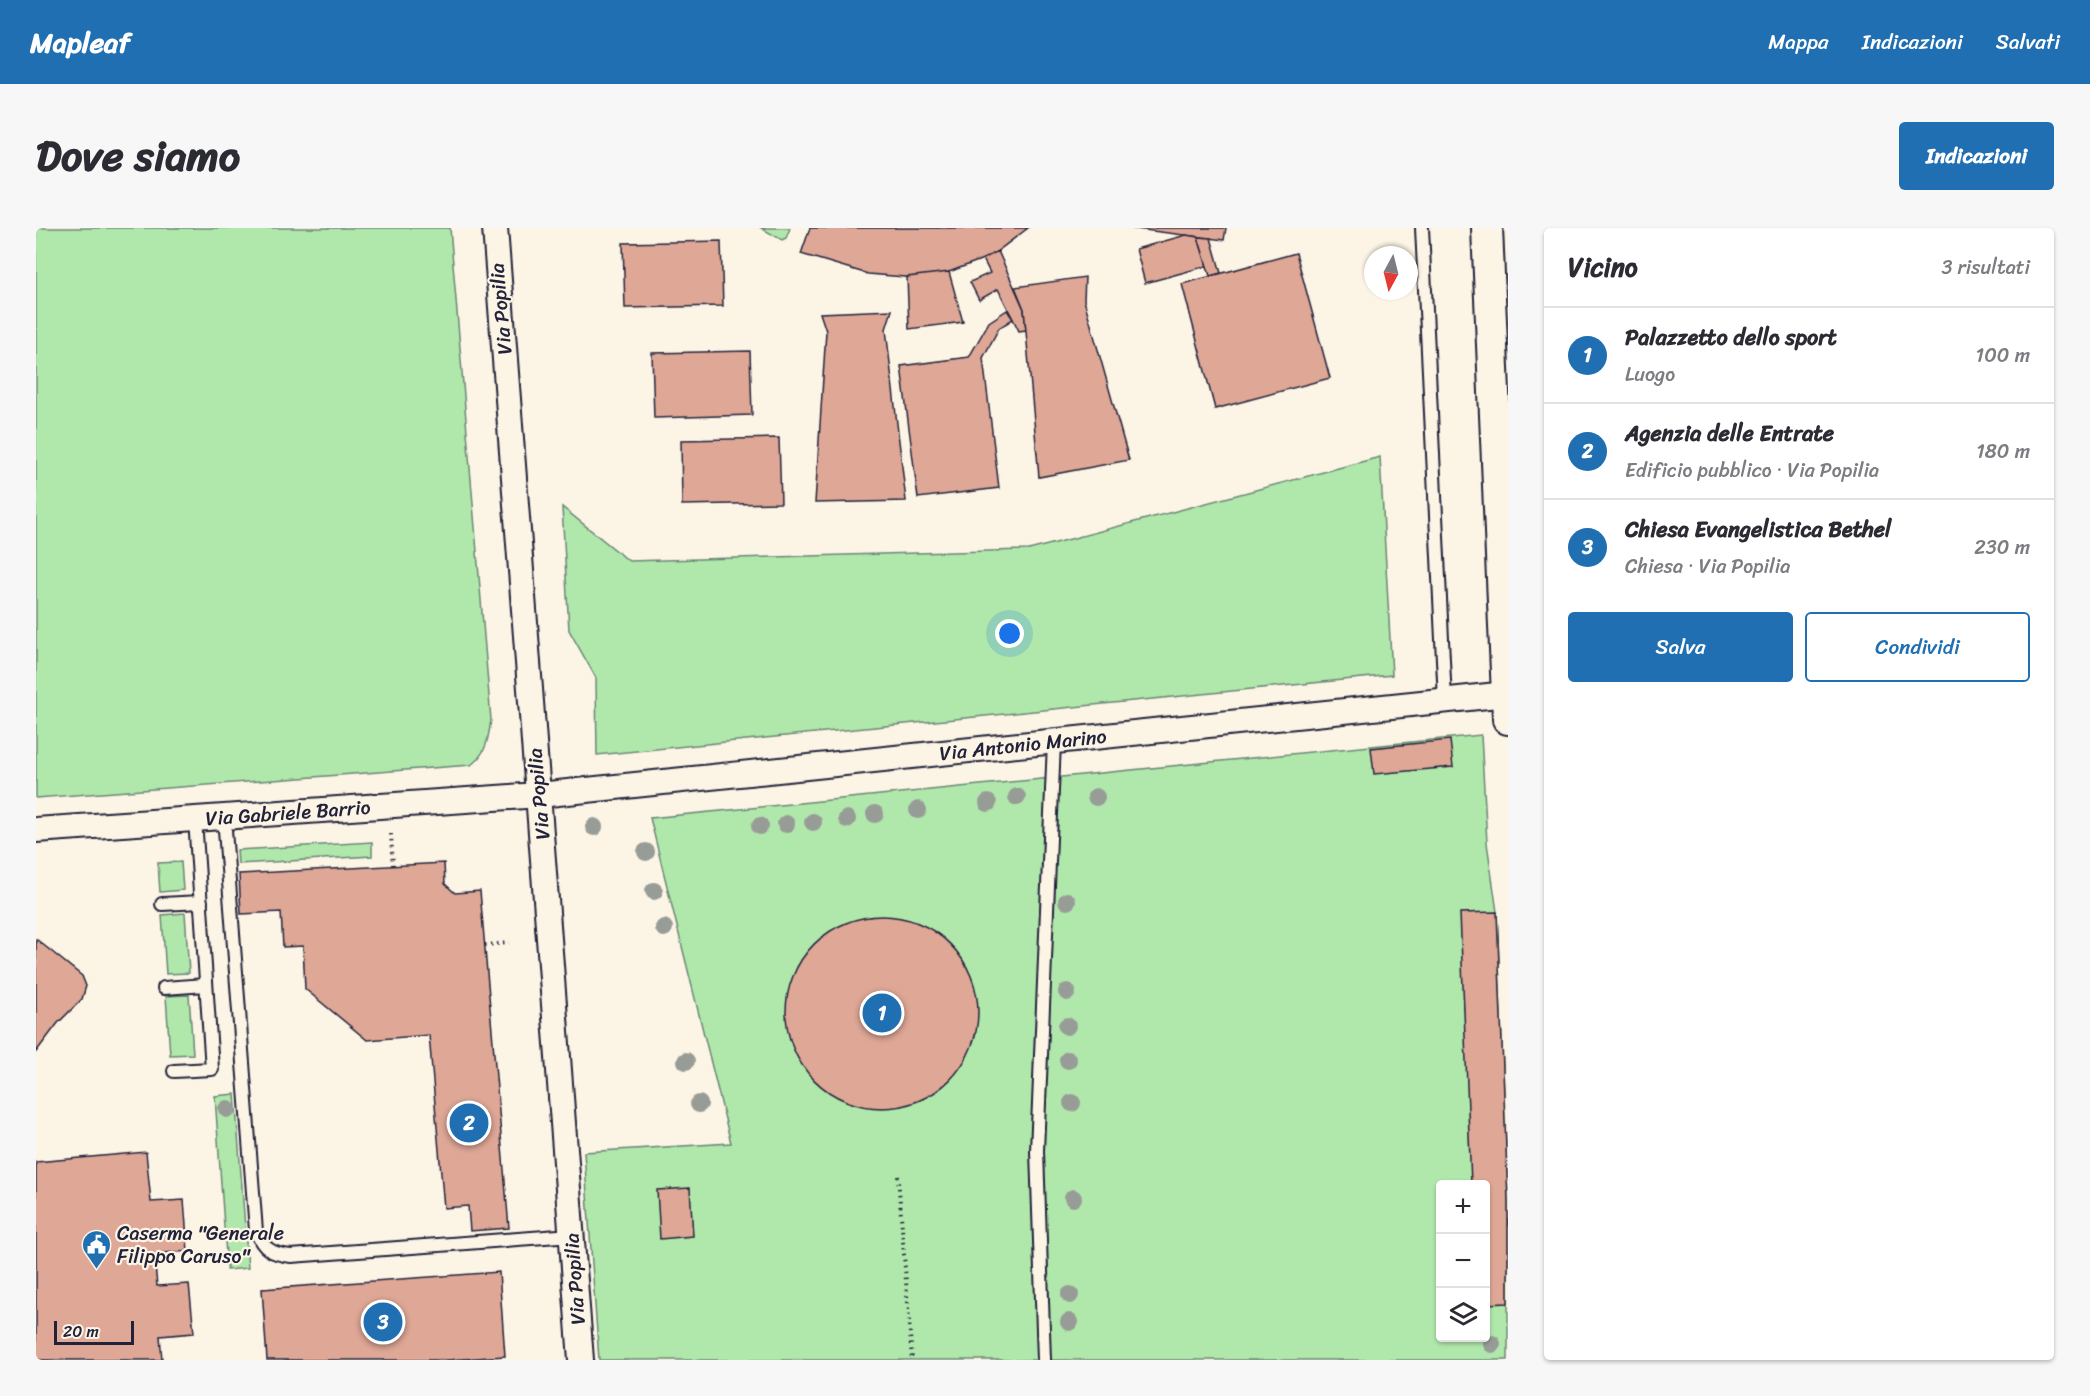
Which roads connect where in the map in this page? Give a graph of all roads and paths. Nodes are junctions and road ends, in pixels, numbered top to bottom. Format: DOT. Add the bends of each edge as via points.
graph roads {
  1 [pos="495,228"];
  2 [pos="1422,228"];
  3 [pos="1487,228"];
  4 [pos="1502,444"];
  5 [pos="1445,701"];
  6 [pos="1507,706"];
  7 [pos="1054,742"];
  8 [pos="539,795"];
  9 [pos="224,817"];
  10 [pos="195,819"];
  11 [pos="36,830"];
  12 [pos="392,834"];
  13 [pos="393,866"];
  14 [pos="201,902"];
  15 [pos="162,904"];
  16 [pos="509,943"];
  17 [pos="485,945"];
  18 [pos="206,985"];
  19 [pos="164,987"];
  20 [pos="174,1071"];
  21 [pos="898,1176"];
  22 [pos="572,1235"];
  23 [pos="581,1360"];
  24 [pos="912,1360"];
  25 [pos="1044,1360"];
  1 -- 8 [label="street, Via Popilia"];
  2 -- 5 [label="lane"];
  3 -- 4 [label="street"];
  4 -- 6 [label="street"];
  5 -- 6 [label="street, Via Antonio Marino"];
  5 -- 7 [label="street, Via Antonio Marino"];
  7 -- 8 [label="street, Via Antonio Marino"];
  7 -- 25 [label="lane" via="1037,1151"];
  8 -- 9 [label="street, Via Gabriele Barrio"];
  8 -- 22 [label="street, Via Popilia"];
  9 -- 10 [label="street, Via Gabriele Barrio"];
  9 -- 22 [label="lane" via="253,1151 256,1231 267,1249 291,1256"];
  10 -- 11 [label="street, Via Gabriele Barrio"];
  10 -- 14 [label="lane"];
  12 -- 13 [label="path"];
  14 -- 15 [label="lane"];
  14 -- 18 [label="lane"];
  16 -- 17 [label="path"];
  18 -- 19 [label="lane"];
  18 -- 20 [label="lane" via="212,1069"];
  21 -- 24 [label="path"];
  22 -- 23 [label="street, Via Popilia"];
}
